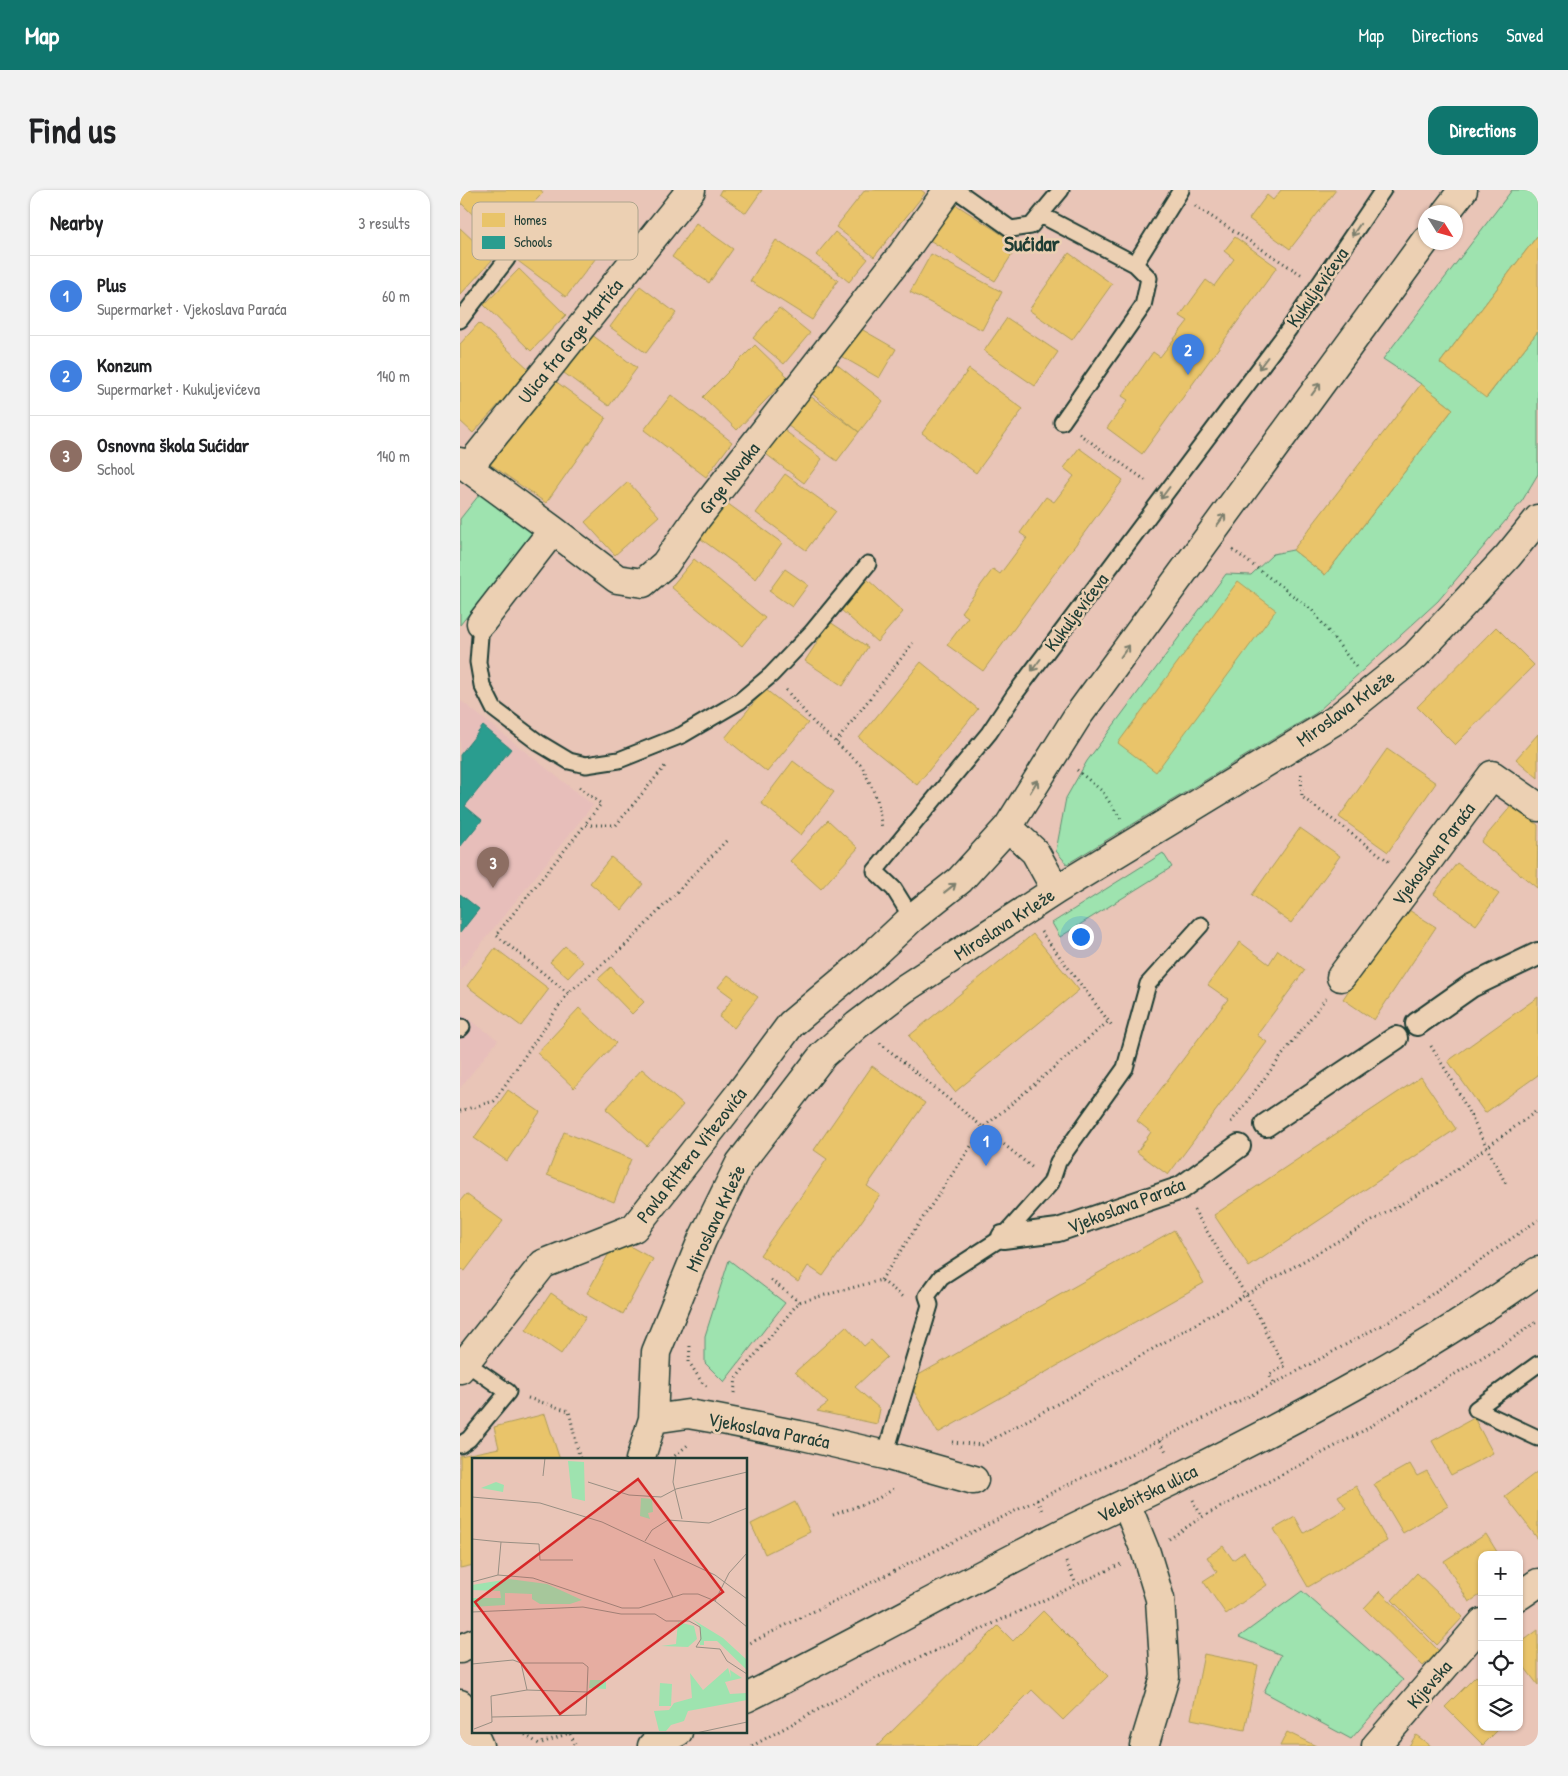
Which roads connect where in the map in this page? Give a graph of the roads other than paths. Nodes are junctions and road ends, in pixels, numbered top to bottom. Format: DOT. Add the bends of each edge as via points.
graph roads {
  1 [pos="691,190"];
  2 [pos="948,190"];
  3 [pos="956,190"];
  4 [pos="1061,190"];
  5 [pos="1383,190"];
  6 [pos="1463,190"];
  7 [pos="1179,192"];
  8 [pos="1451,205"];
  9 [pos="1041,215"];
  10 [pos="1419,250"];
  11 [pos="638,254"];
  12 [pos="506,260"];
  13 [pos="633,260"];
  14 [pos="1135,264"];
  15 [pos="460,320"];
  16 [pos="1062,422"];
  17 [pos="464,465"];
  18 [pos="1538,519"];
  19 [pos="553,530"];
  20 [pos="868,564"];
  21 [pos="481,623"];
  22 [pos="1538,807"];
  23 [pos="1008,827"];
  24 [pos="1056,890"];
  25 [pos="912,918"];
  26 [pos="1201,925"];
  27 [pos="1538,954"];
  28 [pos="1341,977"];
  29 [pos="1418,1024"];
  30 [pos="1396,1038"];
  31 [pos="1266,1125"];
  32 [pos="1239,1146"];
  33 [pos="1003,1237"];
  34 [pos="1538,1271"];
  35 [pos="1538,1364"];
  36 [pos="463,1365"];
  37 [pos="653,1419"];
  38 [pos="1538,1438"];
  39 [pos="460,1445"];
  40 [pos="885,1455"];
  41 [pos="641,1458"];
  42 [pos="974,1480"];
  43 [pos="1126,1503"];
  44 [pos="1538,1583"];
  45 [pos="1523,1593"];
  46 [pos="1478,1628"];
  47 [pos="472,1644"];
  48 [pos="460,1649"];
  49 [pos="748,1697"];
  50 [pos="460,1704"];
  51 [pos="472,1731"];
  52 [pos="474,1734"];
  53 [pos="674,1734"];
  54 [pos="479,1746"];
  55 [pos="652,1746"];
  56 [pos="1144,1746"];
  57 [pos="1376,1746"];
  1 -- 11 [label="street, Ulica fra Grge Martića"];
  2 -- 19 [label="street, Grge Novaka" via="665,564 643,584 617,579"];
  3 -- 9 [label="lane" via="1011,229 1031,226"];
  4 -- 9 [label="lane"];
  5 -- 25 [label="lane, Kukuljevićeva, one-way" via="1289,329 989,733 875,871 894,889"];
  6 -- 8 [label="street"];
  7 -- 14 [label="lane"];
  9 -- 14 [label="lane"];
  23 -- 10 [label="street, one-way" via="1077,717"];
  12 -- 15 [label="lane"];
  13 -- 17 [label="street, Ulica fra Grge Martića"];
  14 -- 16 [label="lane" via="1149,278 1143,306"];
  17 -- 19 [label="street, Ulica fra Grge Martića"];
  18 -- 24 [label="street, Miroslava Krleže" via="1415,656 1373,690 1334,720"];
  19 -- 21 [label="street"];
  20 -- 21 [label="lane" via="818,626 771,675 740,701 682,736 619,760 586,765 569,761 494,709 482,685 478,662"];
  22 -- 28 [label="street, Vjekoslava Paraća" via="1492,775"];
  23 -- 24 [label="street" via="1034,852"];
  25 -- 23 [label="street, one-way" via="960,880"];
  24 -- 37 [label="street, Miroslava Krleže" via="904,989 857,1025 823,1055 740,1163 702,1240 656,1352"];
  25 -- 36 [label="street, Pavla Rittera Vitezovića" via="792,1024 634,1228 543,1264"];
  26 -- 33 [label="lane" via="1148,984 1125,1068 1058,1162 1051,1183"];
  27 -- 29 [label="street" via="1471,986"];
  30 -- 31 [label="street"];
  32 -- 33 [label="street, Vjekoslava Paraća" via="1180,1188 1058,1230"];
  33 -- 40 [label="lane" via="941,1277 927,1296 928,1310"];
  34 -- 43 [label="street, Velebitska ulica" via="1441,1336 1386,1368"];
  35 -- 38 [label="lane" via="1476,1409"];
  36 -- 39 [label="lane" via="508,1392 469,1439"];
  37 -- 40 [label="street, Vjekoslava Paraća" via="688,1414"];
  37 -- 41 [label="street, Miroslava Krleže"];
  40 -- 42 [label="street, Vjekoslava Paraća"];
  43 -- 49 [label="street, Velebitska ulica"];
  43 -- 56 [label="street" via="1160,1599 1165,1677"];
  44 -- 45 [label="street"];
  46 -- 57 [label="street, Kijevska"];
  47 -- 48 [label="street"];
  50 -- 51 [label="street"];
  52 -- 54 [label="street"];
  53 -- 55 [label="street"];
}
